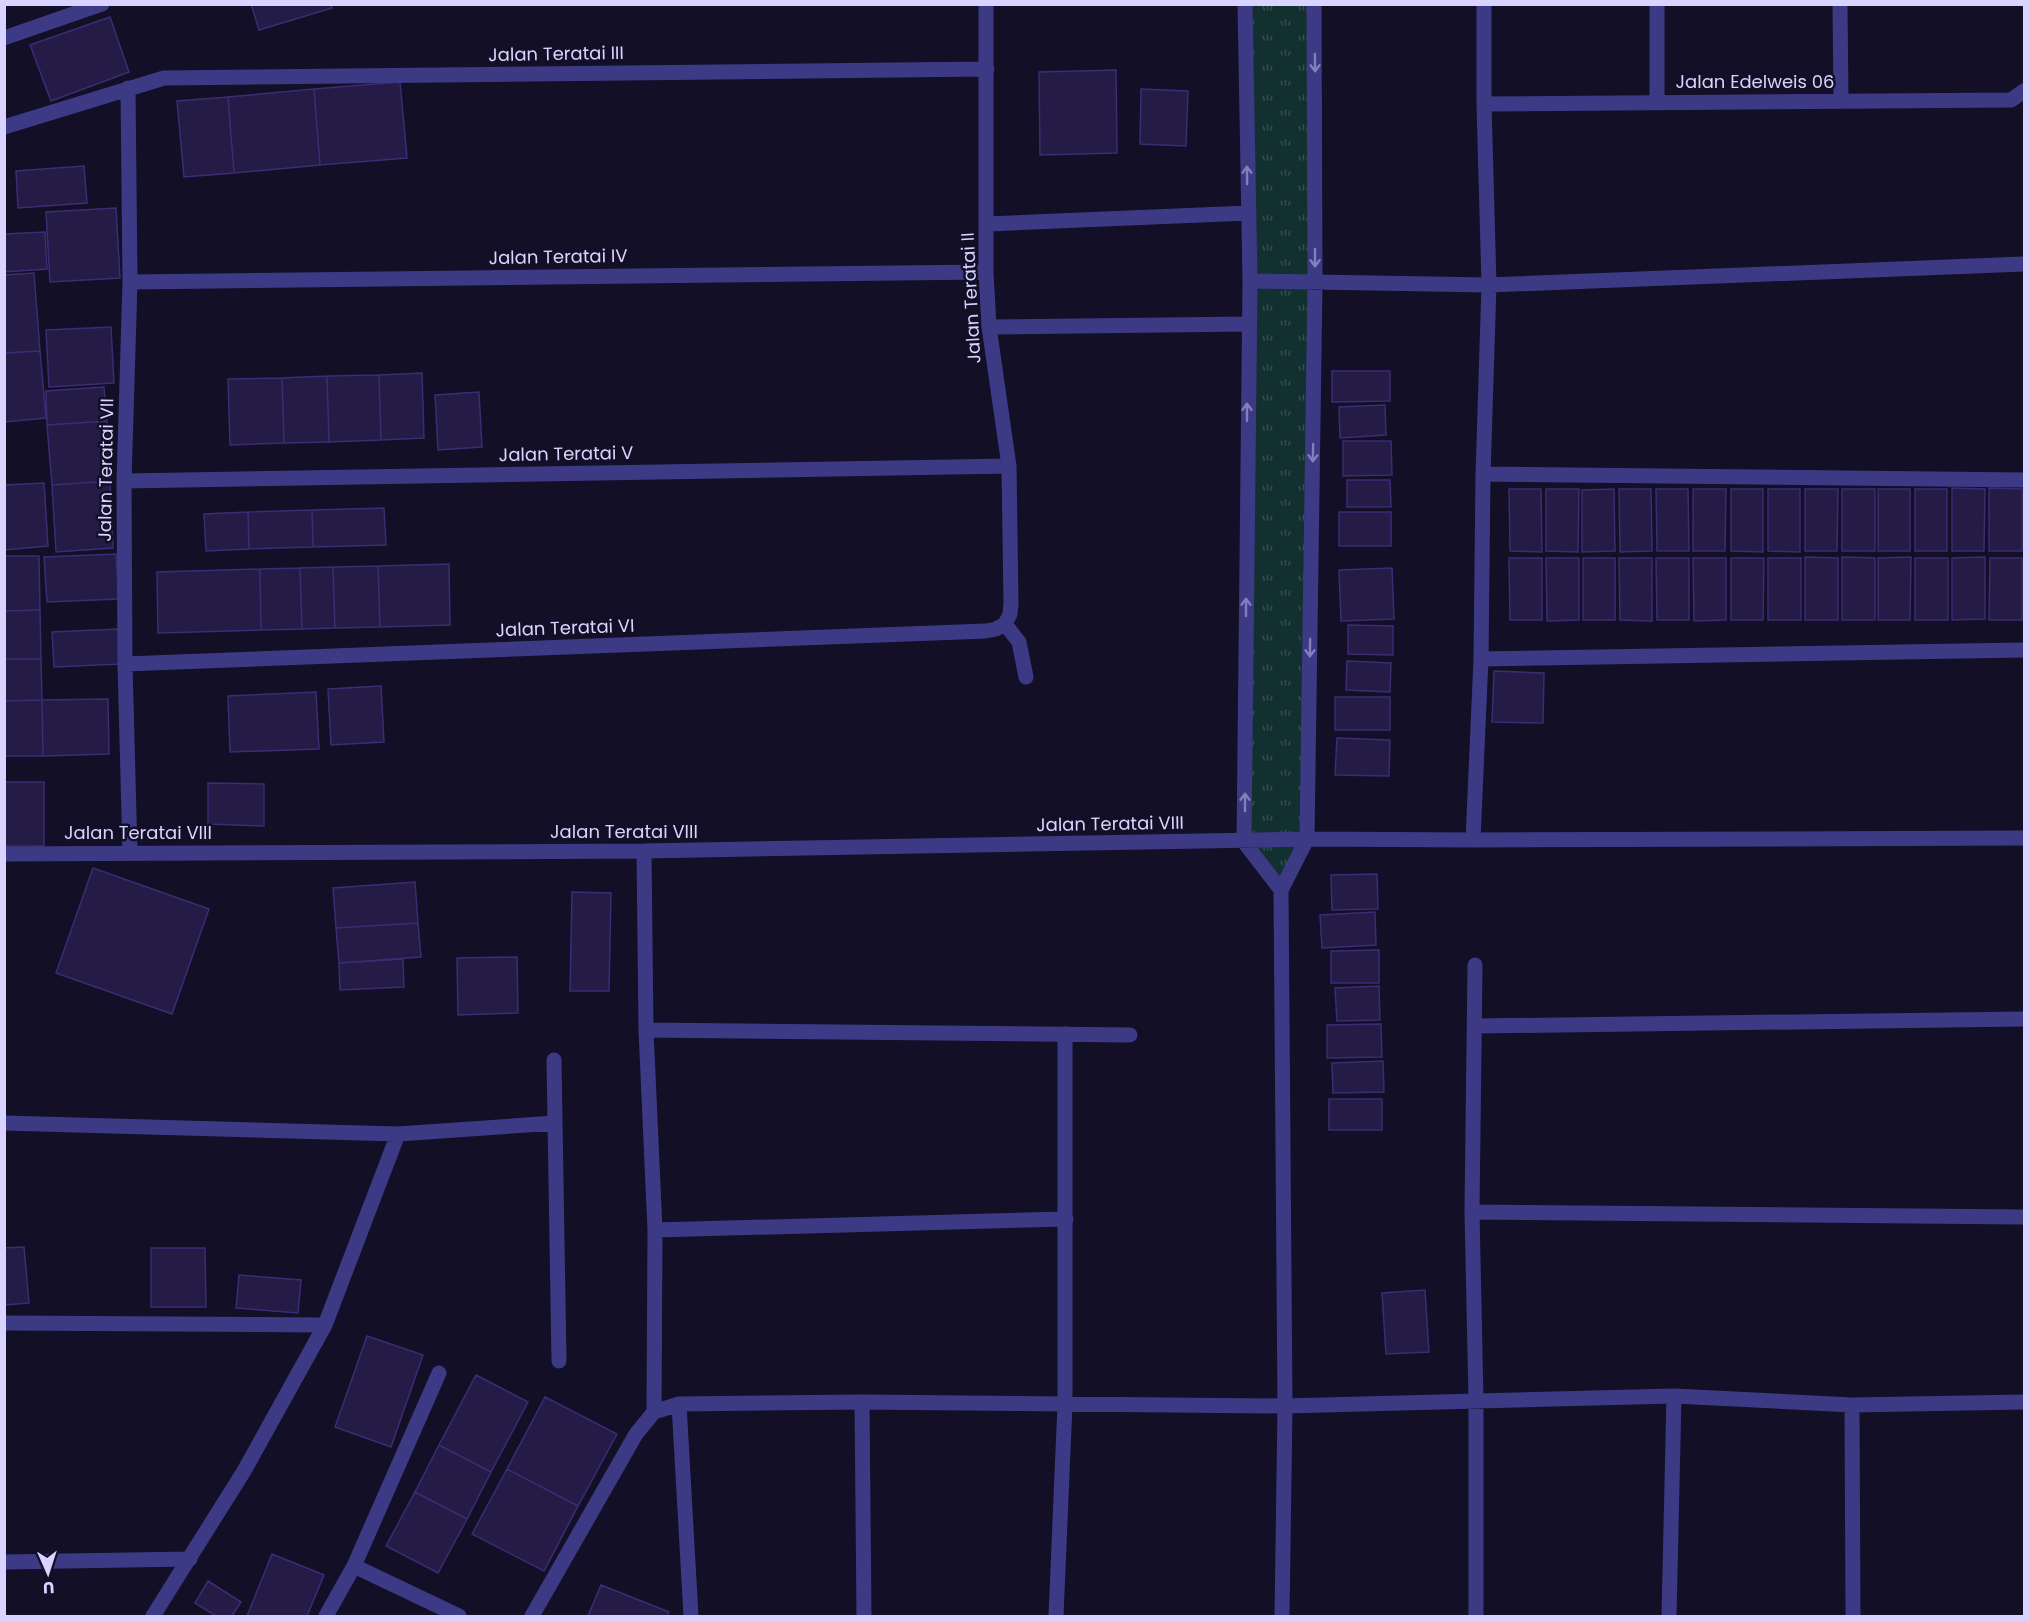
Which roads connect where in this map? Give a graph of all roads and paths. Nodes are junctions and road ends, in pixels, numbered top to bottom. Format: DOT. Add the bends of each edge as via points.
graph roads {
  1 [pos="102,4"];
  2 [pos="986,4"];
  3 [pos="1245,4"];
  4 [pos="1314,4"];
  5 [pos="1484,4"];
  6 [pos="1657,4"];
  7 [pos="1840,4"];
  8 [pos="4,38"];
  9 [pos="987,69"];
  10 [pos="128,88"];
  11 [pos="2025,91"];
  12 [pos="1841,100"];
  13 [pos="1657,102"];
  14 [pos="1484,104"];
  15 [pos="4,127"];
  16 [pos="1248,213"];
  17 [pos="987,224"];
  18 [pos="2025,264"];
  19 [pos="986,272"];
  20 [pos="1250,280"];
  21 [pos="130,282"];
  22 [pos="1315,282"];
  23 [pos="1489,285"];
  24 [pos="1248,324"];
  25 [pos="988,327"];
  26 [pos="1009,466"];
  27 [pos="1483,474"];
  28 [pos="2025,480"];
  29 [pos="124,481"];
  30 [pos="1005,624"];
  31 [pos="2025,650"];
  32 [pos="1481,659"];
  33 [pos="125,664"];
  34 [pos="1026,677"];
  35 [pos="2025,838"];
  36 [pos="1307,839"];
  37 [pos="1473,840"];
  38 [pos="1244,842"];
  39 [pos="644,852"];
  40 [pos="130,853"];
  41 [pos="4,854"];
  42 [pos="1281,890"];
  43 [pos="1475,965"];
  44 [pos="2025,1019"];
  45 [pos="1476,1026"];
  46 [pos="646,1030"];
  47 [pos="1065,1034"];
  48 [pos="1130,1035"];
  49 [pos="554,1060"];
  50 [pos="4,1123"];
  51 [pos="555,1123"];
  52 [pos="398,1134"];
  53 [pos="1472,1212"];
  54 [pos="2025,1217"];
  55 [pos="1066,1219"];
  56 [pos="656,1230"];
  57 [pos="4,1323"];
  58 [pos="324,1324"];
  59 [pos="559,1361"];
  60 [pos="439,1373"];
  61 [pos="1674,1396"];
  62 [pos="1476,1400"];
  63 [pos="862,1402"];
  64 [pos="2025,1402"];
  65 [pos="679,1404"];
  66 [pos="1065,1404"];
  67 [pos="1852,1405"];
  68 [pos="1285,1406"];
  69 [pos="654,1412"];
  70 [pos="190,1559"];
  71 [pos="4,1562"];
  72 [pos="354,1566"];
  73 [pos="160,1614"];
  74 [pos="326,1617"];
  75 [pos="459,1617"];
  76 [pos="532,1617"];
  77 [pos="691,1617"];
  78 [pos="864,1617"];
  79 [pos="1056,1617"];
  80 [pos="1282,1617"];
  81 [pos="1476,1617"];
  82 [pos="1669,1617"];
  83 [pos="1853,1617"];
  1 -- 8 [label="street"];
  2 -- 9 [label="street, Jalan Teratai II"];
  16 -- 3 [label="street, one-way"];
  4 -- 22 [label="street, one-way"];
  5 -- 14 [label="street"];
  6 -- 13 [label="street"];
  7 -- 12 [label="street"];
  9 -- 10 [label="street, Jalan Teratai III" via="164,78"];
  9 -- 17 [label="street, Jalan Teratai II"];
  10 -- 15 [label="street, Jalan Teratai III"];
  10 -- 21 [label="street, Jalan Teratai VII"];
  11 -- 12 [label="street, Jalan Edelweis 06" via="2011,100"];
  12 -- 13 [label="street, Jalan Edelweis 06"];
  13 -- 14 [label="street, Jalan Edelweis 06"];
  14 -- 23 [label="street"];
  16 -- 17 [label="street"];
  16 -- 20 [label="street"];
  17 -- 19 [label="street, Jalan Teratai II"];
  18 -- 23 [label="street"];
  19 -- 21 [label="street, Jalan Teratai IV"];
  19 -- 25 [label="street, Jalan Teratai II"];
  20 -- 22 [label="street"];
  20 -- 24 [label="street"];
  21 -- 29 [label="street, Jalan Teratai VII"];
  22 -- 23 [label="street"];
  22 -- 36 [label="street, one-way"];
  23 -- 27 [label="street"];
  24 -- 25 [label="street"];
  38 -- 24 [label="street, one-way"];
  25 -- 26 [label="street, Jalan Teratai II"];
  26 -- 29 [label="street, Jalan Teratai V"];
  26 -- 30 [label="street, Jalan Teratai II" via="1011,604"];
  27 -- 28 [label="street"];
  27 -- 32 [label="street"];
  29 -- 33 [label="street, Jalan Teratai VII"];
  30 -- 33 [label="street, Jalan Teratai VI" via="986,631"];
  30 -- 34 [label="street" via="1019,642"];
  31 -- 32 [label="street"];
  32 -- 37 [label="street"];
  33 -- 40 [label="street, Jalan Teratai VII"];
  35 -- 37 [label="street, Jalan Teratai VIII"];
  36 -- 37 [label="street, Jalan Teratai VIII"];
  36 -- 38 [label="street, Jalan Teratai VIII"];
  36 -- 42 [label="street"];
  38 -- 39 [label="street, Jalan Teratai VIII"];
  38 -- 42 [label="street"];
  39 -- 40 [label="street, Jalan Teratai VIII"];
  39 -- 46 [label="street"];
  40 -- 41 [label="street, Jalan Teratai VIII"];
  42 -- 68 [label="street"];
  43 -- 45 [label="street"];
  44 -- 45 [label="street"];
  45 -- 53 [label="street"];
  46 -- 47 [label="street"];
  46 -- 56 [label="street"];
  47 -- 48 [label="street"];
  47 -- 55 [label="street"];
  49 -- 51 [label="street"];
  50 -- 52 [label="street"];
  51 -- 52 [label="street"];
  51 -- 59 [label="street"];
  52 -- 58 [label="street"];
  53 -- 54 [label="street"];
  53 -- 62 [label="street"];
  55 -- 56 [label="street"];
  55 -- 66 [label="street"];
  56 -- 69 [label="street"];
  57 -- 58 [label="street"];
  58 -- 70 [label="street" via="244,1471"];
  60 -- 72 [label="street"];
  61 -- 62 [label="street"];
  61 -- 67 [label="street"];
  61 -- 82 [label="street"];
  62 -- 68 [label="street"];
  62 -- 81 [label="street"];
  63 -- 65 [label="street"];
  63 -- 66 [label="street"];
  63 -- 78 [label="street"];
  64 -- 67 [label="street"];
  65 -- 69 [label="street"];
  65 -- 77 [label="street"];
  66 -- 68 [label="street"];
  66 -- 79 [label="street"];
  67 -- 83 [label="street"];
  68 -- 80 [label="street"];
  69 -- 76 [label="street" via="636,1434"];
  70 -- 71 [label="street"];
  70 -- 73 [label="street"];
  72 -- 74 [label="street"];
  72 -- 75 [label="street"];
}
